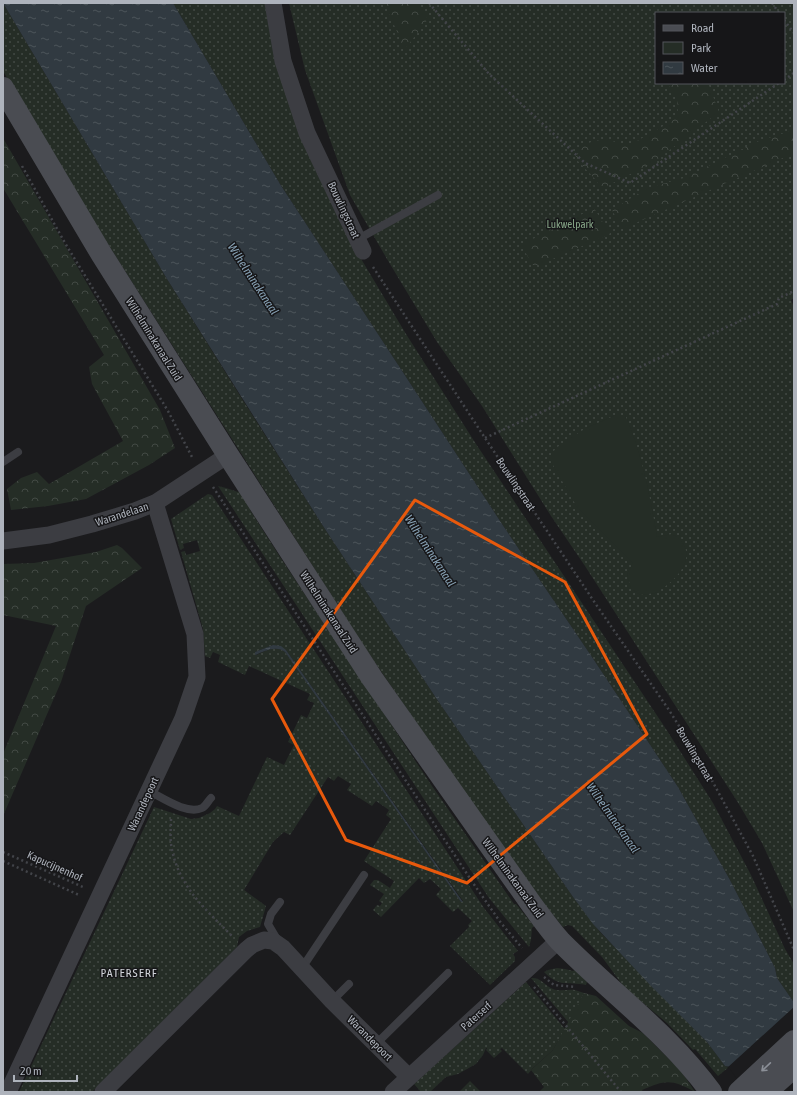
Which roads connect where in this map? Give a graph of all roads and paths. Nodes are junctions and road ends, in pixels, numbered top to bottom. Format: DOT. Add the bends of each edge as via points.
graph roads {
  1 [pos="274,3"];
  2 [pos="429,3"];
  3 [pos="772,3"];
  4 [pos="778,12"];
  5 [pos="785,21"];
  6 [pos="794,33"];
  7 [pos="794,73"];
  8 [pos="785,79"];
  9 [pos="778,84"];
  10 [pos="3,88"];
  11 [pos="19,160"];
  12 [pos="438,195"];
  13 [pos="361,245"];
  14 [pos="794,292"];
  15 [pos="485,438"];
  16 [pos="18,452"];
  17 [pos="228,455"];
  18 [pos="3,462"];
  19 [pos="202,473"];
  20 [pos="155,503"];
  21 [pos="3,541"];
  22 [pos="149,791"];
  23 [pos="211,798"];
  24 [pos="170,802"];
  25 [pos="3,852"];
  26 [pos="3,862"];
  27 [pos="364,875"];
  28 [pos="98,899"];
  29 [pos="280,902"];
  30 [pos="559,940"];
  31 [pos="283,948"];
  32 [pos="246,950"];
  33 [pos="794,950"];
  34 [pos="535,964"];
  35 [pos="302,968"];
  36 [pos="448,973"];
  37 [pos="349,984"];
  38 [pos="332,1001"];
  39 [pos="794,1041"];
  40 [pos="376,1044"];
  41 [pos="794,1067"];
  42 [pos="409,1077"];
  43 [pos="8,1092"];
  44 [pos="103,1092"];
  45 [pos="393,1092"];
  46 [pos="621,1092"];
  47 [pos="711,1092"];
  48 [pos="739,1092"];
  49 [pos="766,1092"];
  1 -- 13 [label="street, Bouwlingstraat" via="283,61 307,133"];
  2 -- 9 [label="path" via="489,74 585,164 630,183"];
  3 -- 4 [label="path"];
  5 -- 6 [label="path"];
  7 -- 8 [label="path"];
  10 -- 17 [label="street, Wilhelminakanaal Zuid" via="102,255"];
  11 -- 19 [label="path" via="65,244 168,411"];
  12 -- 13 [label="lane"];
  13 -- 15 [label="path, Bouwlingstraat"];
  14 -- 15 [label="path" via="779,298 777,304"];
  15 -- 33 [label="path, Bouwlingstraat" via="669,710 698,758 753,856"];
  16 -- 18 [label="lane"];
  17 -- 19 [label="street, Warandelaan"];
  17 -- 30 [label="street, Wilhelminakanaal Zuid" via="372,678"];
  19 -- 20 [label="street, Warandelaan"];
  19 -- 34 [label="path" via="473,883 501,923"];
  20 -- 21 [label="street, Warandelaan" via="49,535"];
  20 -- 22 [label="street, Warandepoort" via="195,634 197,677 183,718"];
  22 -- 24 [label="lane"];
  22 -- 28 [label="street, Warandepoort"];
  23 -- 24 [label="lane" via="204,807 194,810"];
  24 -- 32 [label="path" via="171,844 177,869 192,895"];
  25 -- 28 [label="path, Kapucijnenhof"];
  26 -- 28 [label="path, Kapucijnenhof"];
  27 -- 35 [label="lane"];
  28 -- 43 [label="street, Warandepoort"];
  29 -- 31 [label="lane" via="271,914 268,924"];
  30 -- 34 [label="street, Paterserf"];
  30 -- 47 [label="street, Wilhelminakanaal Zuid" via="676,1049"];
  31 -- 32 [label="street, Warandepoort" via="264,940"];
  31 -- 35 [label="street, Warandepoort"];
  32 -- 44 [label="street, Warandepoort"];
  34 -- 42 [label="street, Paterserf"];
  34 -- 46 [label="path" via="529,976 530,983"];
  35 -- 38 [label="street, Warandepoort"];
  36 -- 40 [label="lane"];
  37 -- 38 [label="lane"];
  38 -- 40 [label="street, Warandepoort"];
  39 -- 48 [label="street, one-way"];
  40 -- 42 [label="street, Warandepoort"];
  41 -- 49 [label="street"];
  42 -- 45 [label="street, Paterserf"];
}
